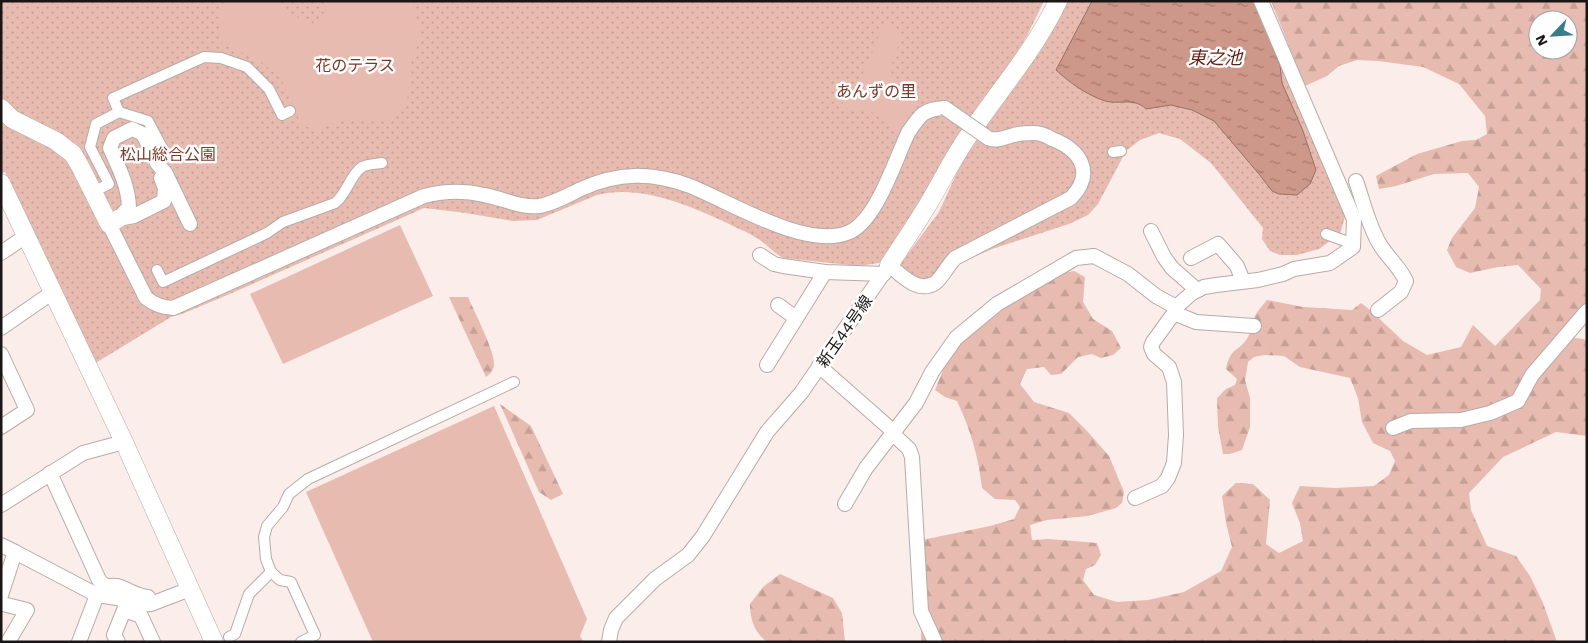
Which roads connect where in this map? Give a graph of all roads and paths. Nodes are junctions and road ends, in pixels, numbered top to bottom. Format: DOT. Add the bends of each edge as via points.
graph roads {
  1 [pos="1058,1"];
  2 [pos="1261,1"];
  3 [pos="1,108"];
  4 [pos="290,111"];
  5 [pos="119,112"];
  6 [pos="161,158"];
  7 [pos="382,163"];
  8 [pos="124,179"];
  9 [pos="1356,181"];
  10 [pos="1,183"];
  11 [pos="99,189"];
  12 [pos="164,201"];
  13 [pos="151,208"];
  14 [pos="113,222"];
  15 [pos="1151,231"];
  16 [pos="1326,234"];
  17 [pos="26,236"];
  18 [pos="1353,247"];
  19 [pos="1,253"];
  20 [pos="760,254"];
  21 [pos="1191,258"];
  22 [pos="157,270"];
  23 [pos="886,270"];
  24 [pos="825,272"];
  25 [pos="1243,281"];
  26 [pos="1197,290"];
  27 [pos="53,292"];
  28 [pos="778,305"];
  29 [pos="1175,310"];
  30 [pos="1378,310"];
  31 [pos="1587,311"];
  32 [pos="796,318"];
  33 [pos="1254,326"];
  34 [pos="1,328"];
  35 [pos="1,354"];
  36 [pos="767,365"];
  37 [pos="819,366"];
  38 [pos="514,382"];
  39 [pos="1,427"];
  40 [pos="1393,428"];
  41 [pos="894,433"];
  42 [pos="124,442"];
  43 [pos="50,473"];
  44 [pos="1135,498"];
  45 [pos="845,504"];
  46 [pos="1,505"];
  47 [pos="1,544"];
  48 [pos="15,552"];
  49 [pos="271,572"];
  50 [pos="190,589"];
  51 [pos="1,595"];
  52 [pos="97,595"];
  53 [pos="164,600"];
  54 [pos="1,602"];
  55 [pos="114,639"];
  56 [pos="221,639"];
  57 [pos="8,642"];
  58 [pos="79,642"];
  59 [pos="153,642"];
  60 [pos="301,642"];
  61 [pos="609,642"];
  62 [pos="935,642"];
  1 -- 23 [label="street, 新玉44号線" via="1011,78 968,135"];
  2 -- 18 [label="street" via="1354,219"];
  3 -- 14 [label="street" via="12,120 56,141 72,154"];
  4 -- 5 [label="street" via="282,114 269,89 247,67 221,58 204,58 113,98"];
  5 -- 6 [label="street" via="148,121"];
  5 -- 11 [label="street" via="96,124 90,147 109,184"];
  6 -- 8 [label="street" via="143,134 132,129 114,138 110,148"];
  6 -- 12 [label="street"];
  6 -- 12 [label="street" via="187,225"];
  7 -- 22 [label="street" via="362,167 335,203 283,222 267,233 163,282"];
  8 -- 13 [label="street" via="142,204"];
  8 -- 14 [label="street" via="129,207"];
  9 -- 30 [label="street" via="1379,242 1406,281 1401,292"];
  10 -- 17 [label="street"];
  12 -- 13 [label="street"];
  13 -- 14 [label="street"];
  14 -- 23 [label="street, bridge" via="146,298 160,306 173,308 424,196 453,191 539,206 599,182 644,175 692,187 782,227 815,236 848,233 867,218 876,205 902,145 914,124 930,108 945,108 992,140 1036,133 1058,141 1079,156 1084,180 1072,198 955,258 935,283 920,286"];
  15 -- 26 [label="street" via="1172,268"];
  16 -- 18 [label="street"];
  17 -- 19 [label="street"];
  17 -- 27 [label="street"];
  18 -- 25 [label="street" via="1330,263"];
  20 -- 24 [label="street" via="774,264"];
  21 -- 25 [label="street" via="1218,244 1237,266"];
  23 -- 24 [label="street"];
  23 -- 37 [label="street, 新玉44号線"];
  24 -- 32 [label="street"];
  25 -- 26 [label="street"];
  26 -- 29 [label="street"];
  27 -- 34 [label="street"];
  27 -- 42 [label="street"];
  28 -- 32 [label="street"];
  29 -- 33 [label="street" via="1196,322"];
  29 -- 41 [label="street" via="1110,263 1094,256 1076,258 997,304 956,338 932,372 916,404"];
  29 -- 44 [label="street" via="1151,347 1169,367 1174,382 1174,463 1162,486"];
  31 -- 40 [label="street" via="1532,375 1518,401 1461,420 1411,421"];
  32 -- 36 [label="street"];
  35 -- 39 [label="street" via="27,410"];
  37 -- 41 [label="street"];
  37 -- 61 [label="street, 新玉44号線" via="801,393 767,432 703,536 688,555 654,579 616,618"];
  38 -- 49 [label="street" via="308,479 289,494 267,526 264,537"];
  41 -- 45 [label="street" via="866,468"];
  41 -- 62 [label="street" via="912,457 921,611"];
  42 -- 43 [label="street" via="83,453"];
  42 -- 50 [label="street"];
  43 -- 46 [label="street"];
  43 -- 53 [label="street" via="103,585"];
  47 -- 48 [label="street"];
  48 -- 51 [label="street"];
  48 -- 52 [label="street"];
  49 -- 56 [label="street" via="249,594 235,634"];
  49 -- 60 [label="street" via="280,580 292,582 309,620 315,635"];
  50 -- 53 [label="street"];
  50 -- 56 [label="street"];
  52 -- 53 [label="street" via="137,605"];
  52 -- 58 [label="street"];
  54 -- 57 [label="street" via="27,610"];
  55 -- 59 [label="street" via="124,610 141,616"];
}
